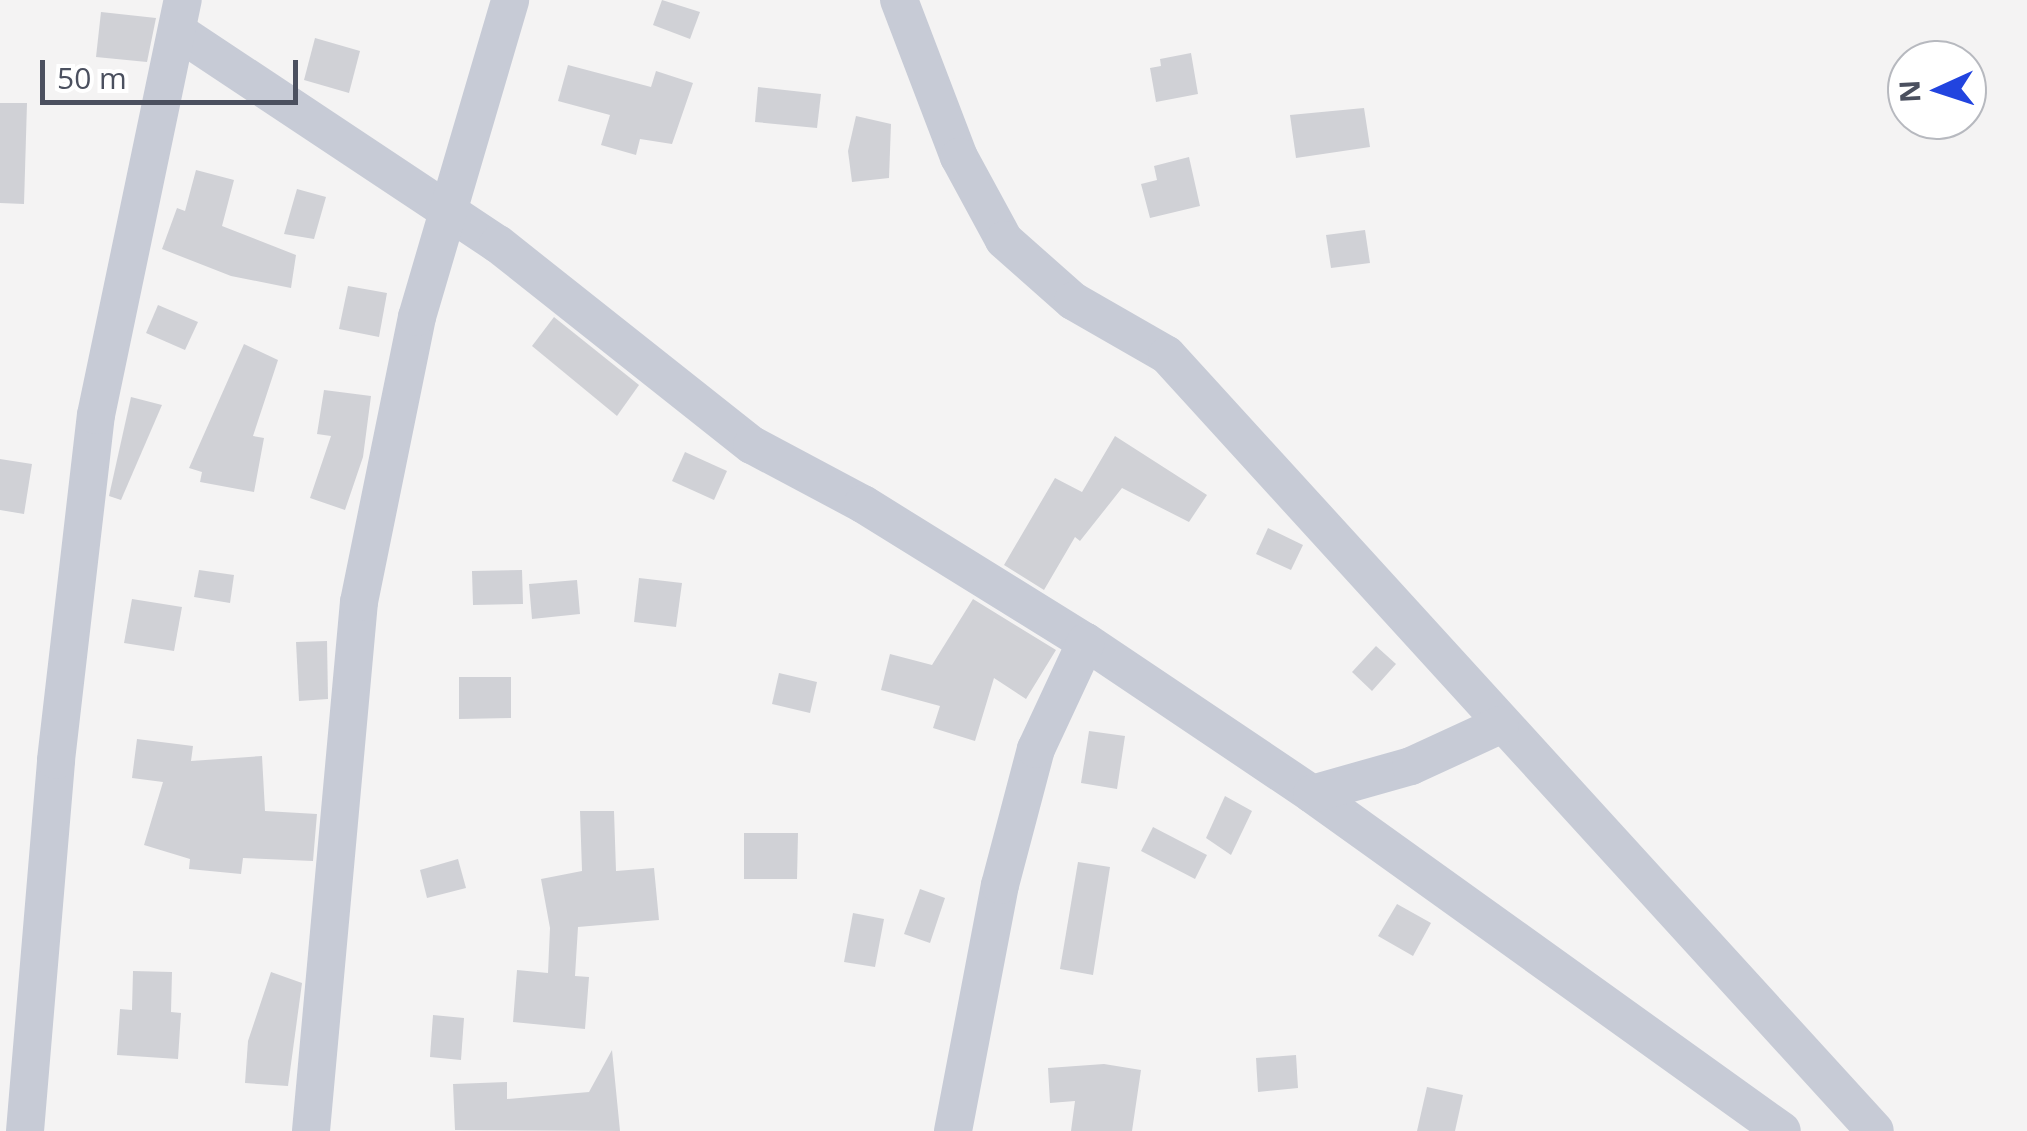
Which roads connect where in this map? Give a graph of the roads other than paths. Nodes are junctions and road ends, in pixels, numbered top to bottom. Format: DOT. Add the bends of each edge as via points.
graph roads {
  1 [pos="510,0"];
  2 [pos="898,0"];
  3 [pos="180,15"];
  4 [pos="446,210"];
  5 [pos="1086,642"];
  6 [pos="1500,725"];
  7 [pos="1312,794"];
  8 [pos="25,1131"];
  9 [pos="311,1131"];
  10 [pos="953,1131"];
  11 [pos="1782,1131"];
  12 [pos="1875,1131"];
  1 -- 4 [label="street"];
  2 -- 6 [label="street" via="960,158 1004,240 1073,301 1167,355"];
  3 -- 4 [label="street"];
  3 -- 8 [label="street" via="96,415 56,760"];
  4 -- 5 [label="street" via="752,444"];
  4 -- 9 [label="street" via="417,317 359,602"];
  5 -- 7 [label="street"];
  5 -- 10 [label="street" via="1036,749 1000,885"];
  6 -- 7 [label="street" via="1411,766"];
  6 -- 12 [label="street"];
  7 -- 11 [label="street"];
}
